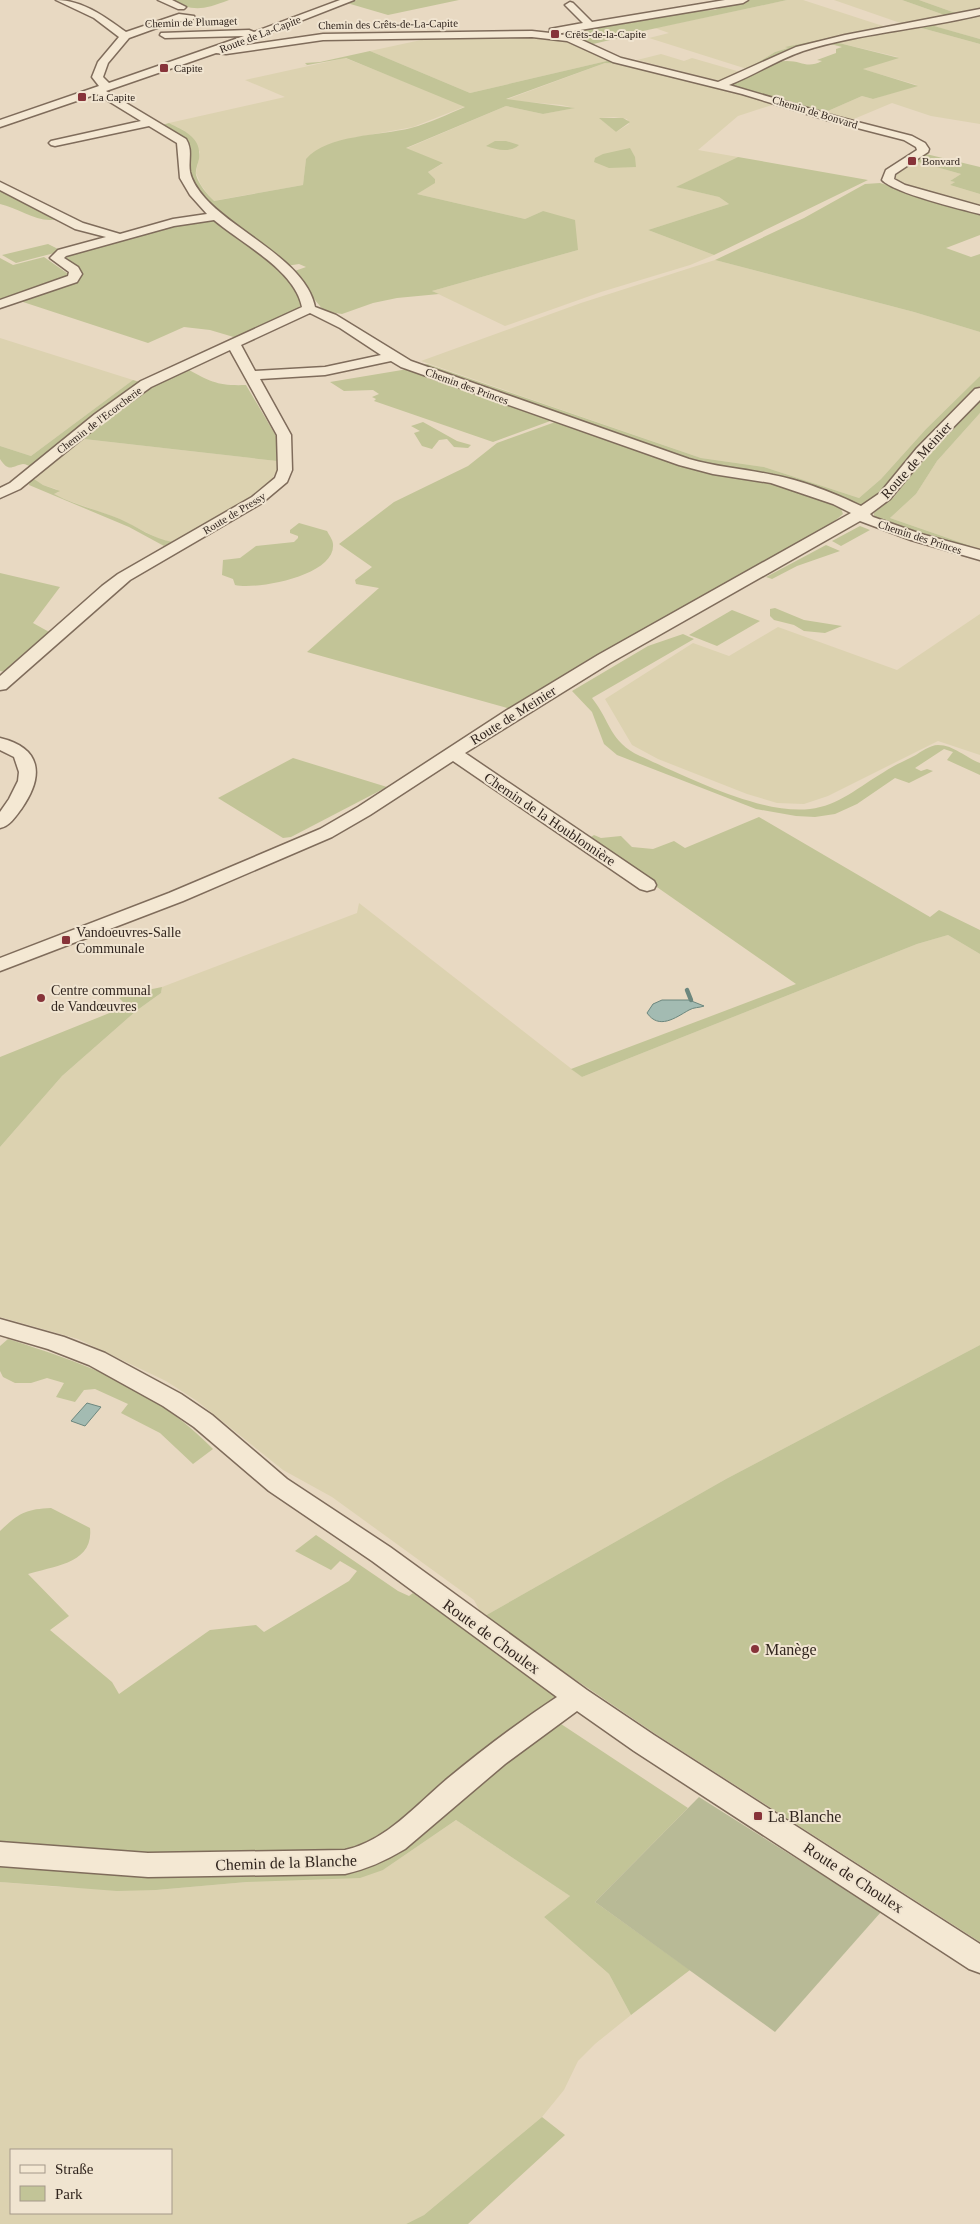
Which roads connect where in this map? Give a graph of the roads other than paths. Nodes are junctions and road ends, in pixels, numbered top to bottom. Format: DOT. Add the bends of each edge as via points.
graph roads {
  1 [pos="61,0"];
  2 [pos="163,0"];
  3 [pos="348,0"];
  4 [pos="743,0"];
  5 [pos="570,5"];
  6 [pos="181,7"];
  7 [pos="980,12"];
  8 [pos="178,19"];
  9 [pos="591,26"];
  10 [pos="565,33"];
  11 [pos="258,34"];
  12 [pos="125,36"];
  13 [pos="216,50"];
  14 [pos="719,85"];
  15 [pos="104,89"];
  16 [pos="152,122"];
  17 [pos="0,124"];
  18 [pos="55,143"];
  19 [pos="0,185"];
  20 [pos="980,210"];
  21 [pos="216,216"];
  22 [pos="119,237"];
  23 [pos="0,304"];
  24 [pos="309,309"];
  25 [pos="232,345"];
  26 [pos="391,357"];
  27 [pos="250,375"];
  28 [pos="980,392"];
  29 [pos="0,494"];
  30 [pos="862,514"];
  31 [pos="980,555"];
  32 [pos="0,686"];
  33 [pos="0,743"];
  34 [pos="453,753"];
  35 [pos="0,823"];
  36 [pos="647,885"];
  37 [pos="0,965"];
  38 [pos="0,1327"];
  39 [pos="577,1697"];
  40 [pos="0,1854"];
  41 [pos="980,1960"];
  1 -- 12 [label="street" via="97,16"];
  2 -- 6 [label="street"];
  3 -- 11 [label="street, Route de La-Capite"];
  4 -- 9 [label="street, Chemin des Crêts-de-La-Capite"];
  5 -- 9 [label="street"];
  7 -- 14 [label="street" via="931,24 865,32 806,47 778,56"];
  8 -- 12 [label="street"];
  9 -- 10 [label="street, Chemin des Crêts-de-La-Capite"];
  10 -- 13 [label="street, Chemin des Crêts-de-La-Capite" via="323,37"];
  10 -- 14 [label="street, Chemin de Bonvard" via="618,60"];
  11 -- 12 [label="street, Chemin de Plumaget"];
  11 -- 13 [label="street, Route de La-Capite"];
  12 -- 15 [label="street" via="107,56 99,72"];
  13 -- 15 [label="street, Route de La-Capite"];
  14 -- 20 [label="street, Chemin de Bonvard" via="908,138 921,145 922,152 890,172 884,180"];
  15 -- 16 [label="street"];
  15 -- 17 [label="street, Route de La-Capite"];
  16 -- 18 [label="street"];
  16 -- 21 [label="street" via="183,144 184,173 188,183"];
  19 -- 22 [label="street" via="79,226"];
  21 -- 22 [label="street"];
  21 -- 24 [label="street" via="284,269 308,299"];
  22 -- 23 [label="street" via="59,254 57,259 74,270 75,277"];
  24 -- 25 [label="street"];
  24 -- 26 [label="street, Chemin des Princes" via="330,318"];
  25 -- 27 [label="street, Route de Pressy"];
  25 -- 29 [label="street, Chemin de l'Ecorcherie" via="145,385 15,486"];
  26 -- 27 [label="street" via="325,371"];
  26 -- 30 [label="street, Chemin des Princes" via="677,460 713,470 774,479 838,501"];
  27 -- 32 [label="street, Route de Pressy" via="284,435 284,475 257,500 162,549 108,589"];
  28 -- 30 [label="street, Route de Meinier" via="922,451 885,496"];
  30 -- 31 [label="street, Chemin des Princes" via="868,520 895,530"];
  30 -- 34 [label="street, Route de Meinier" via="604,659"];
  33 -- 35 [label="street" via="21,754 28,769 20,796"];
  34 -- 36 [label="street, Chemin de la Houblonnière"];
  34 -- 37 [label="street, Route de Meinier" via="358,815 289,850"];
  38 -- 39 [label="street, Route de Choulex" via="97,1359 172,1400 278,1485 381,1554"];
  39 -- 40 [label="street, Chemin de la Blanche" via="536,1723 386,1846 361,1860 148,1865"];
  39 -- 41 [label="street, Route de Choulex"];
}
